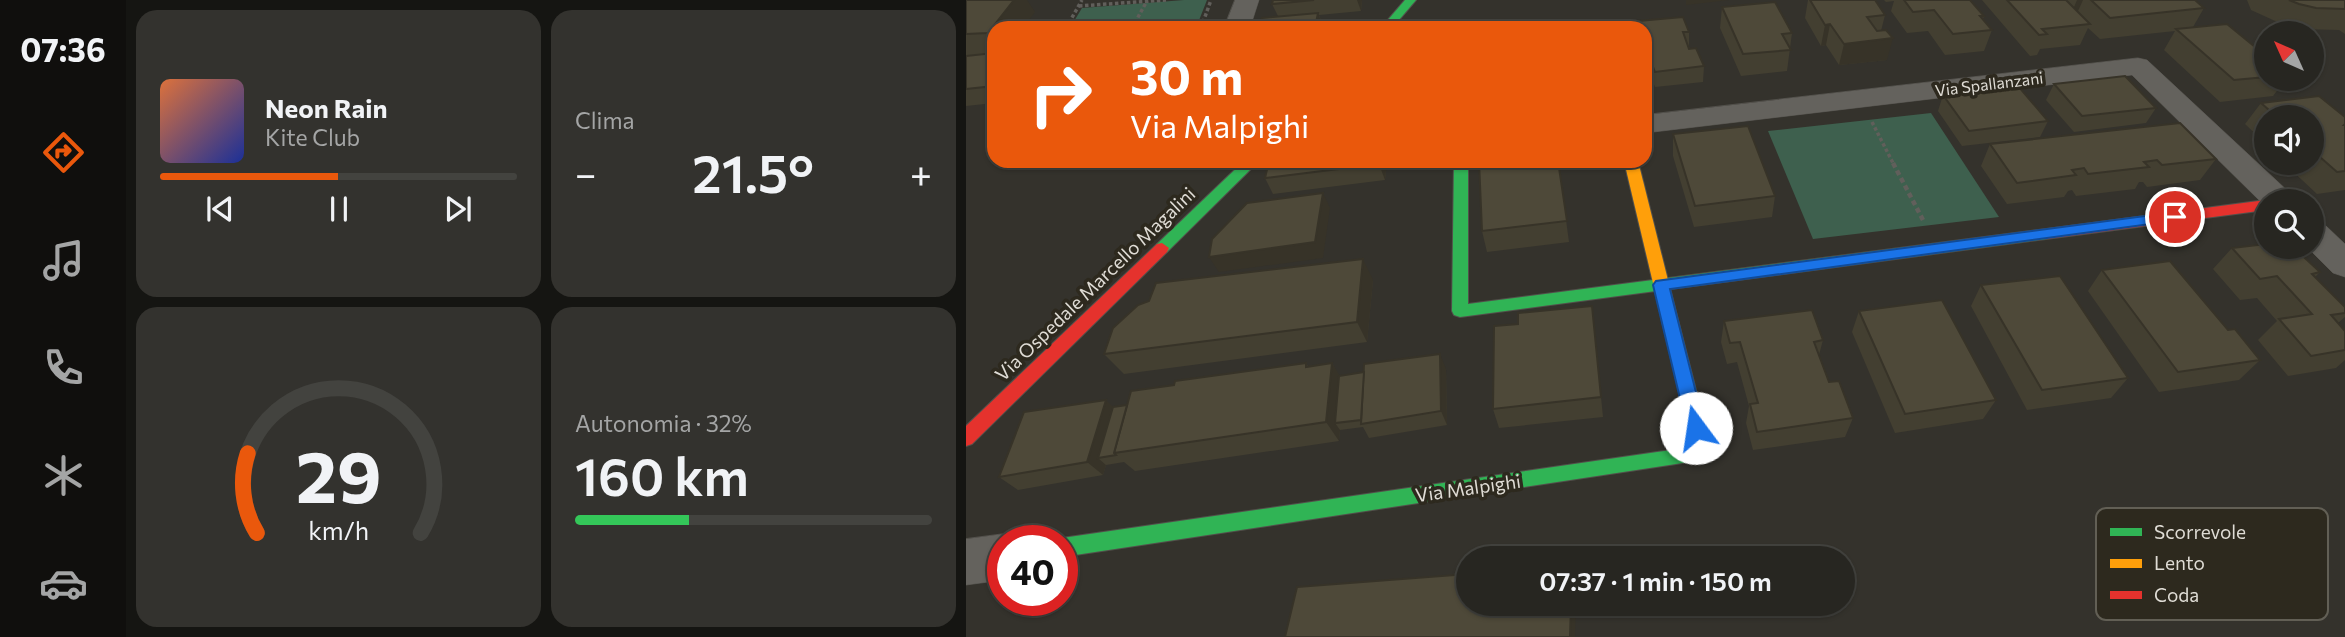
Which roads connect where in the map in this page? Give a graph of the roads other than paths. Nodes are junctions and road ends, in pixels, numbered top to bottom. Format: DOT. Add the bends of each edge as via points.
graph roads {
  1 [pos="1247,0"];
  2 [pos="1411,0"];
  3 [pos="1240,21"];
  4 [pos="1392,21"];
  5 [pos="1652,123"];
  6 [pos="1245,168"];
  7 [pos="1461,168"];
  8 [pos="1633,168"];
  9 [pos="2266,189"];
  10 [pos="2254,207"];
  11 [pos="2324,244"];
  12 [pos="2345,264"];
  13 [pos="1661,285"];
  14 [pos="966,438"];
  15 [pos="1078,546"];
  16 [pos="987,559"];
  17 [pos="966,562"];
  1 -- 3 [label="street"];
  2 -- 4 [label="street"];
  5 -- 9 [label="street, Via Spallanzani" via="2138,66"];
  6 -- 14 [label="street, Via Ospedale Marcello Magalini"];
  7 -- 13 [label="street" via="1460,311"];
  8 -- 13 [label="street, Via Malpighi"];
  10 -- 13 [label="street"];
  11 -- 12 [label="street"];
  13 -- 15 [label="street, Via Malpighi" via="1703,453"];
  16 -- 17 [label="street"];
}
